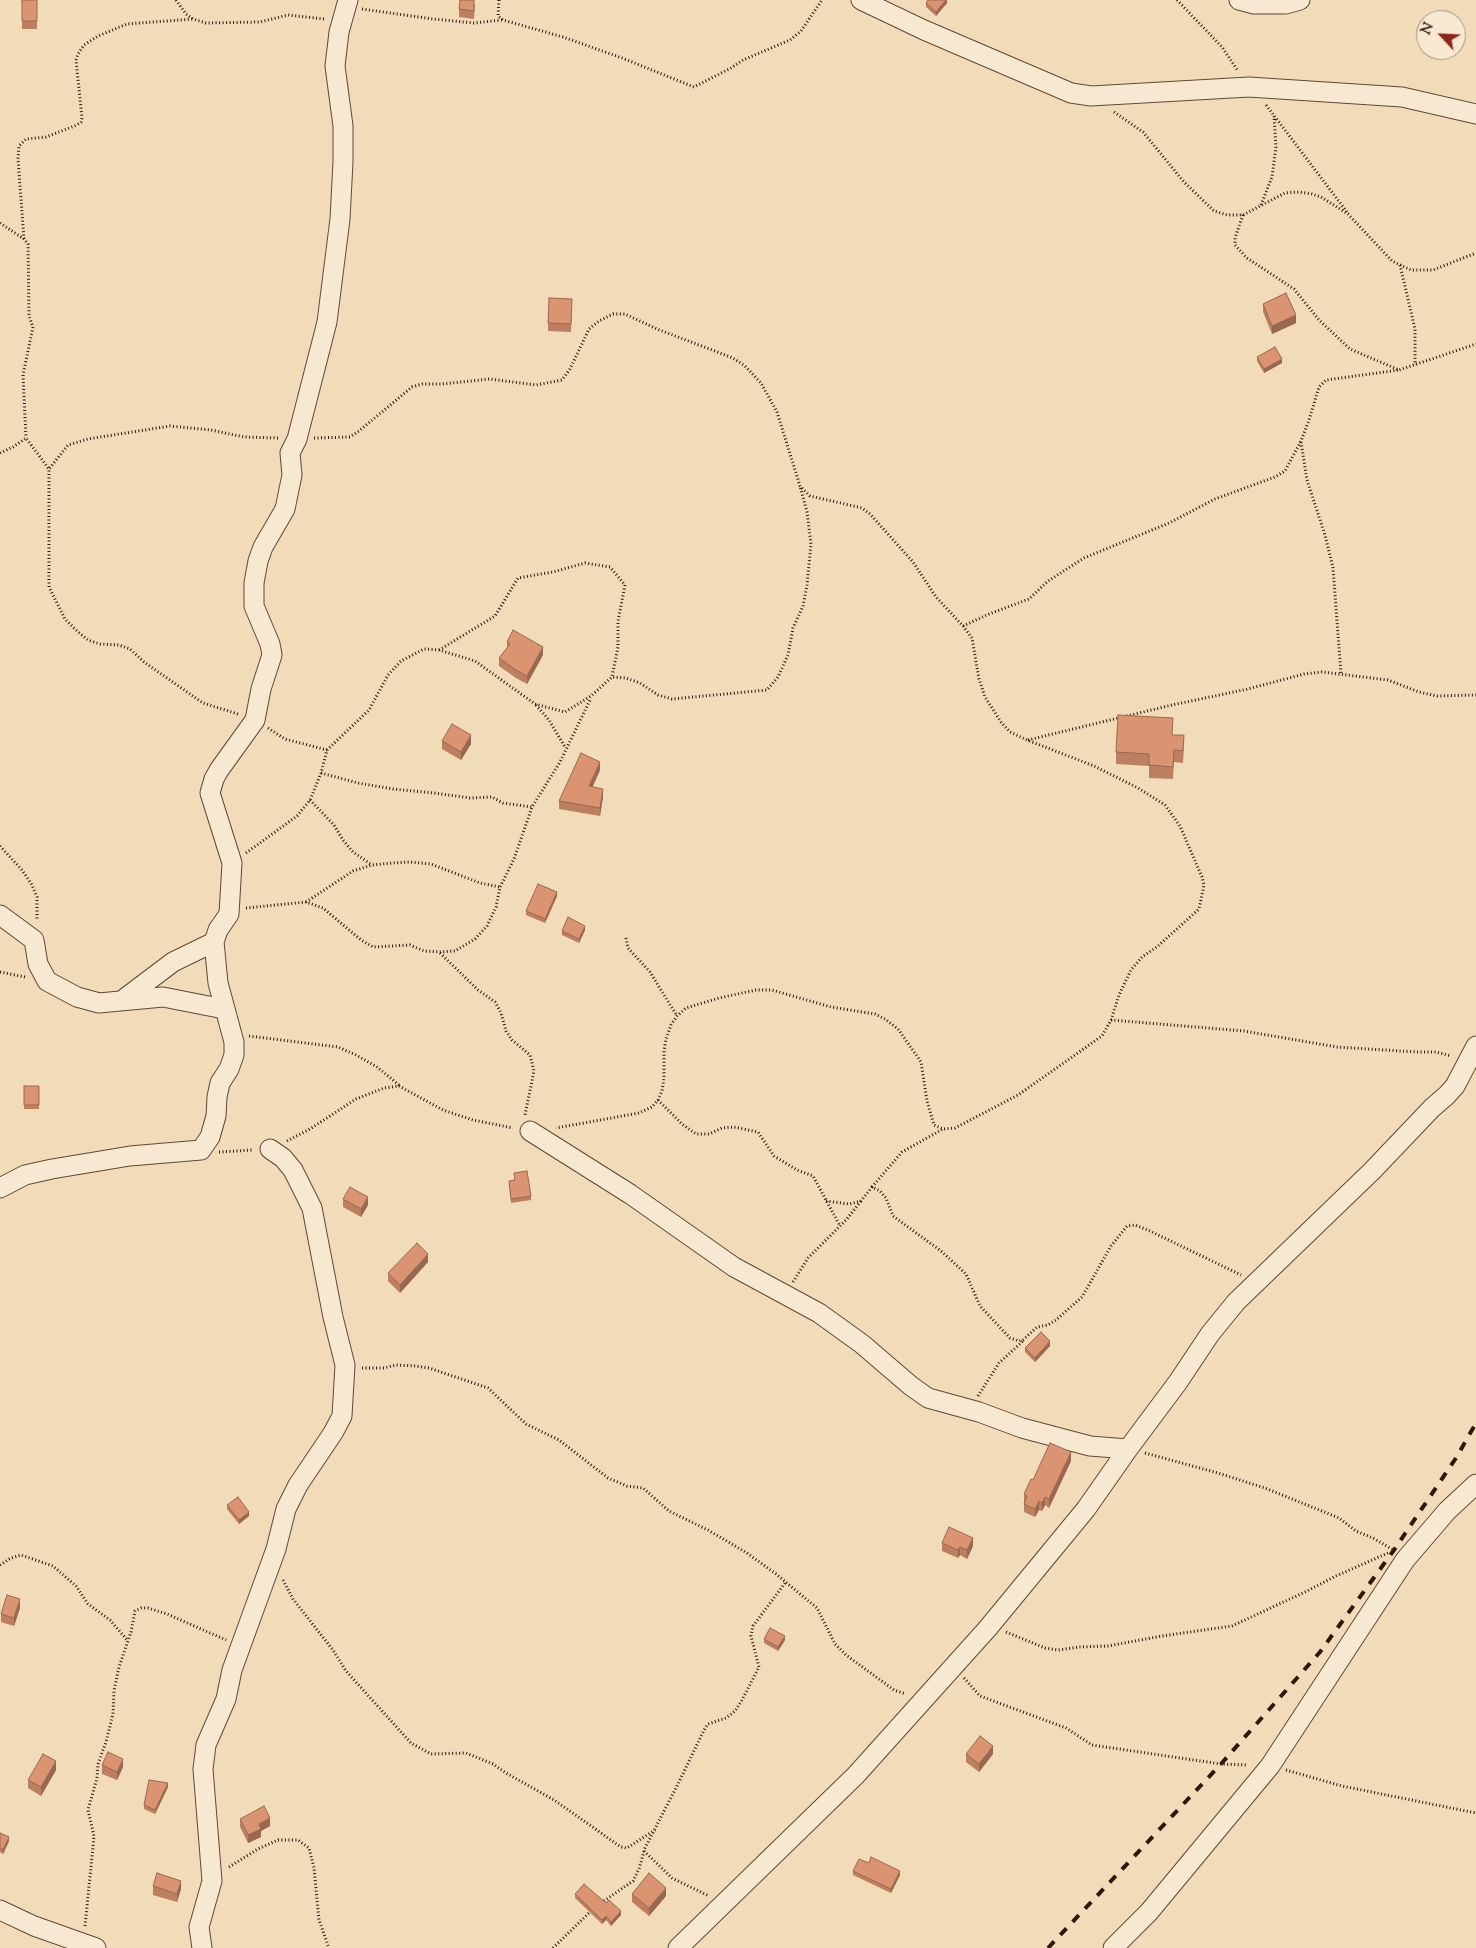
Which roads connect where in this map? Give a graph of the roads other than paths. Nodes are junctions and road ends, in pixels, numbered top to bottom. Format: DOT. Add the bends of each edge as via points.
graph roads {
  1 [pos="861,0"];
  2 [pos="1239,0"];
  3 [pos="1300,0"];
  4 [pos="346,9"];
  5 [pos="1476,114"];
  6 [pos="0,915"];
  7 [pos="214,942"];
  8 [pos="124,999"];
  9 [pos="226,1018"];
  10 [pos="1472,1054"];
  11 [pos="526,1130"];
  12 [pos="270,1149"];
  13 [pos="0,1188"];
  14 [pos="1128,1449"];
  15 [pos="1476,1484"];
  16 [pos="1476,1505"];
  17 [pos="1447,1511"];
  18 [pos="0,1910"];
  19 [pos="89,1946"];
  20 [pos="202,1948"];
  21 [pos="678,1948"];
  22 [pos="1113,1948"];
  1 -- 5 [label="street" via="1071,93 1091,96 1249,87 1402,98"];
  2 -- 3 [label="street" via="1254,4 1286,4"];
  4 -- 7 [label="street" via="334,66 343,126 343,162 340,219 327,322 297,439 290,454 292,475 285,509 263,547 254,583 254,606 272,655 255,720 219,770 210,793 232,863 229,914"];
  6 -- 8 [label="street" via="34,940 38,964 48,981 77,997 99,1003"];
  7 -- 8 [label="street" via="173,962"];
  7 -- 9 [label="street"];
  8 -- 9 [label="street" via="163,997"];
  9 -- 13 [label="street" via="234,1042 234,1055 220,1083 216,1116 210,1136 201,1150 130,1156 52,1169 25,1175"];
  10 -- 14 [label="street" via="1447,1095 1236,1302"];
  11 -- 14 [label="street" via="630,1194 734,1267 819,1313 928,1398 1090,1446"];
  12 -- 20 [label="street" via="284,1158 312,1208 345,1365 342,1416 286,1509 272,1561 232,1670 226,1699 206,1745 203,1769 212,1881 199,1927"];
  14 -- 21 [label="street" via="1086,1509 954,1667 856,1775"];
  15 -- 17 [label="street"];
  16 -- 17 [label="street"];
  17 -- 22 [label="street" via="1406,1560 1270,1766 1149,1912"];
  18 -- 19 [label="street"];
}
